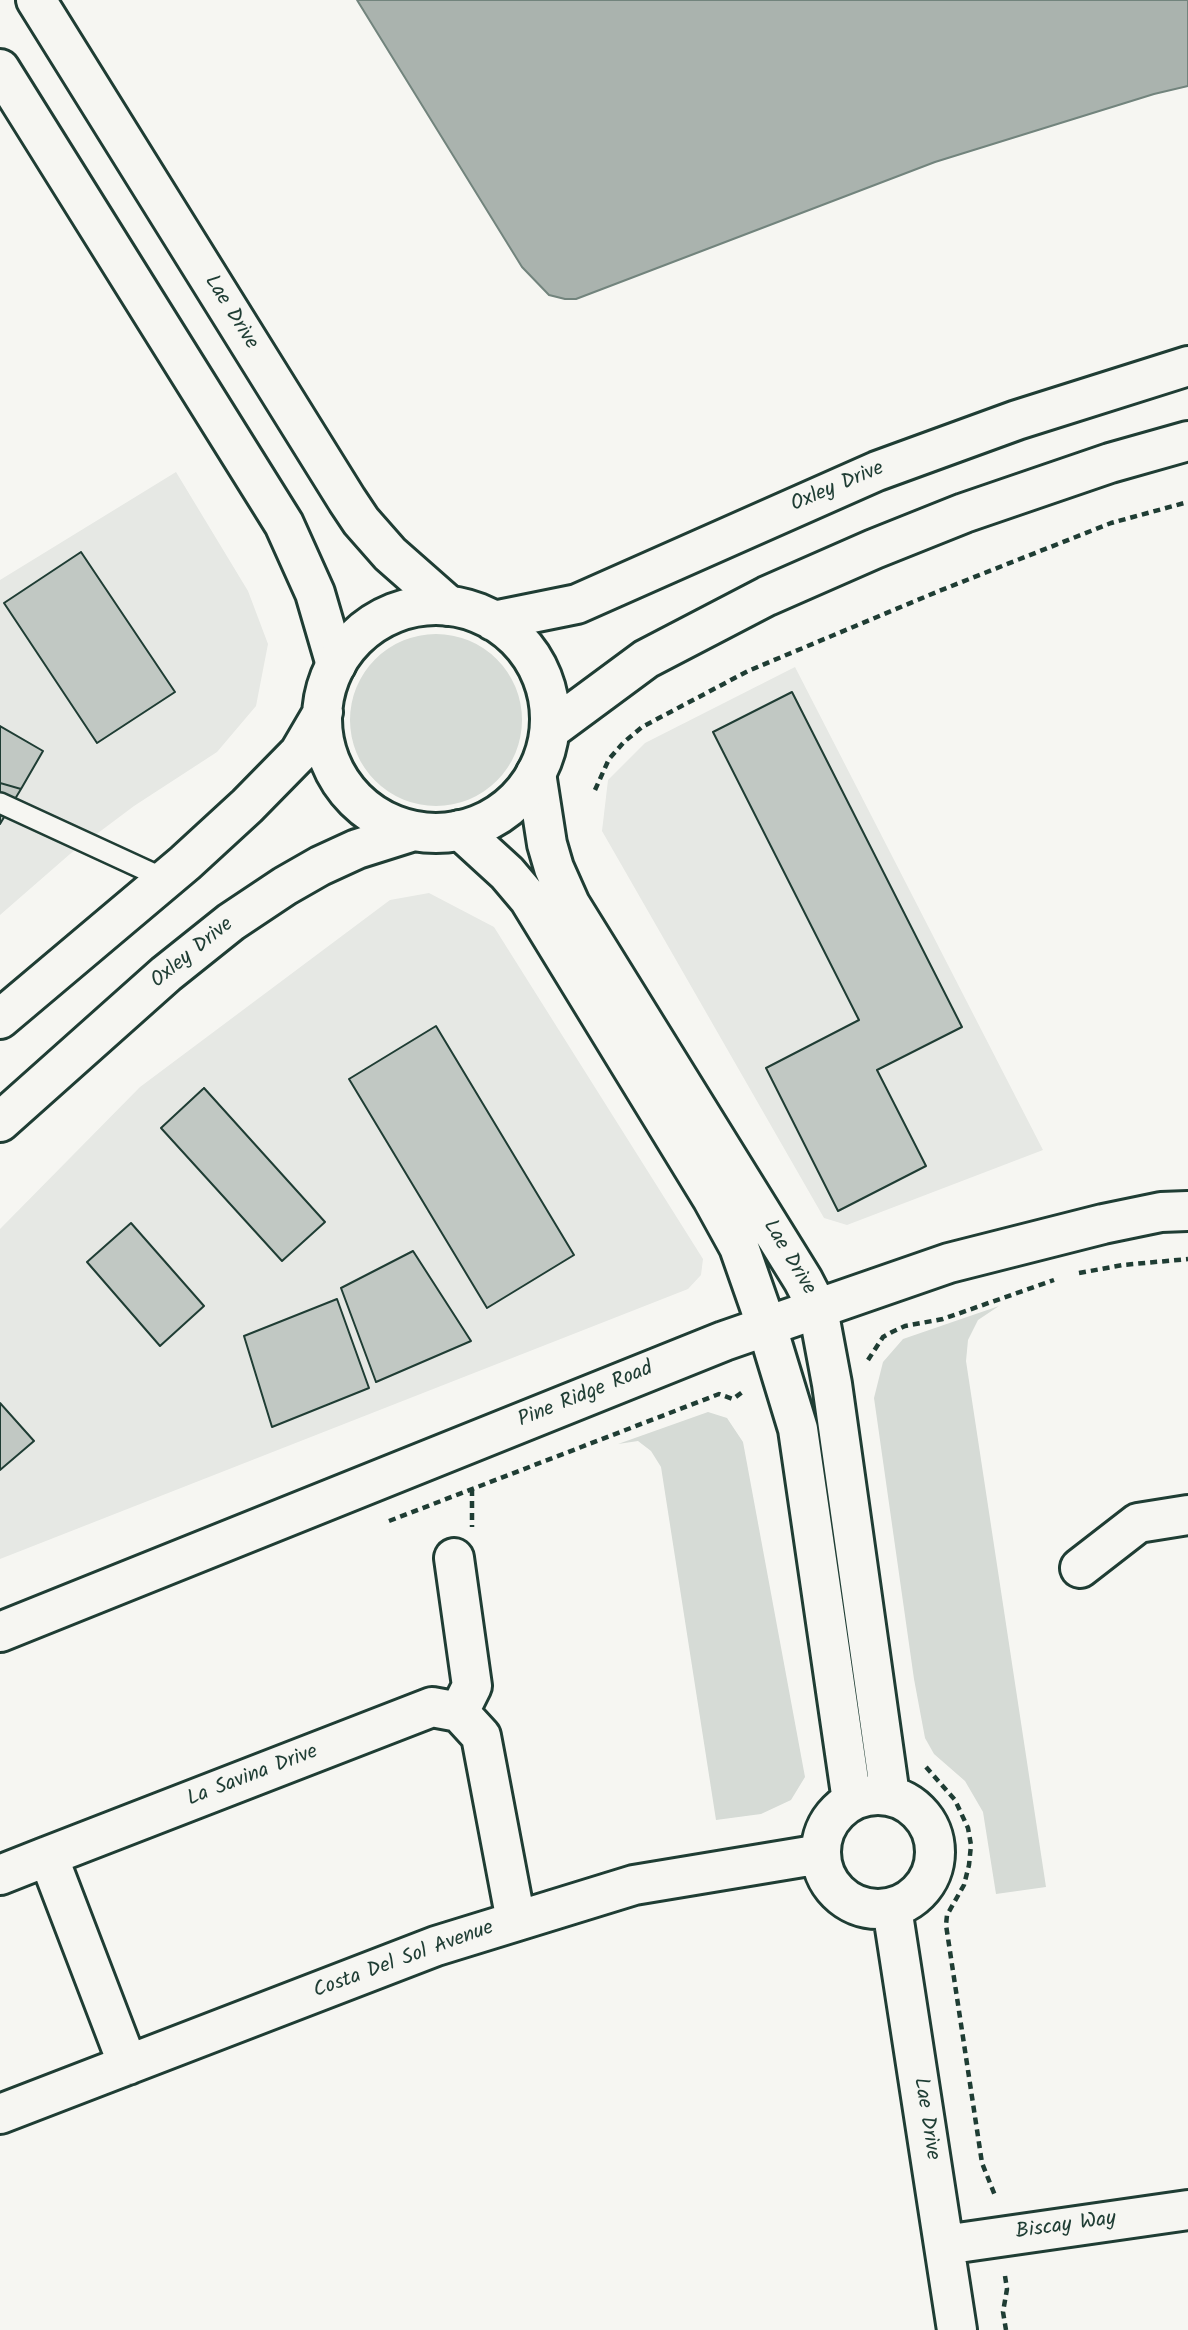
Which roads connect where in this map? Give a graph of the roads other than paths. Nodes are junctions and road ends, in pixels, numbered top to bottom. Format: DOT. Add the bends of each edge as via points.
graph roads {
  1 [pos="36,0"];
  2 [pos="0,69"];
  3 [pos="1188,366"];
  4 [pos="1188,441"];
  5 [pos="449,606"];
  6 [pos="493,621"];
  7 [pos="336,665"];
  8 [pos="323,712"];
  9 [pos="550,730"];
  10 [pos="536,773"];
  11 [pos="0,803"];
  12 [pos="460,830"];
  13 [pos="414,831"];
  14 [pos="165,879"];
  15 [pos="0,1019"];
  16 [pos="0,1122"];
  17 [pos="1188,1211"];
  18 [pos="818,1309"];
  19 [pos="767,1327"];
  20 [pos="1188,1515"];
  21 [pos="454,1558"];
  22 [pos="1080,1567"];
  23 [pos="0,1632"];
  24 [pos="459,1712"];
  25 [pos="890,1796"];
  26 [pos="852,1801"];
  27 [pos="821,1854"];
  28 [pos="48,1856"];
  29 [pos="0,1875"];
  30 [pos="892,1908"];
  31 [pos="516,1921"];
  32 [pos="128,2065"];
  33 [pos="0,2114"];
  34 [pos="1188,2210"];
  35 [pos="944,2245"];
  36 [pos="957,2330"];
  1 -- 5 [label="street, Lae Drive" via="354,511 390,554"];
  2 -- 7 [label="street" via="284,524 315,593"];
  3 -- 6 [label="street, Oxley Drive" via="877,471 577,604"];
  4 -- 9 [label="street" via="964,513 766,596 646,659"];
  5 -- 6 [label="street"];
  5 -- 7 [label="street" via="420,606 392,613 359,635"];
  6 -- 9 [label="street" via="522,644 541,675"];
  7 -- 8 [label="street"];
  8 -- 13 [label="street" via="326,745 338,775 357,801 384,820"];
  8 -- 14 [label="street" via="299,753"];
  9 -- 10 [label="street"];
  10 -- 12 [label="street" via="523,794 505,810"];
  10 -- 18 [label="street, Lae Drive" via="547,844 570,904"];
  11 -- 14 [label="lane"];
  12 -- 13 [label="street"];
  12 -- 19 [label="street, Lae Drive" via="529,899 732,1234"];
  13 -- 16 [label="street, Oxley Drive" via="320,866 231,922"];
  14 -- 15 [label="street"];
  17 -- 18 [label="street, Pine Ridge Road" via="1161,1212 1013,1245"];
  18 -- 19 [label="street, Pine Ridge Road"];
  18 -- 25 [label="street, Lae Drive"];
  19 -- 23 [label="street, Pine Ridge Road" via="707,1347"];
  19 -- 26 [label="street, Lae Drive" via="798,1429"];
  20 -- 22 [label="street" via="1138,1523"];
  21 -- 24 [label="street" via="472,1686"];
  24 -- 28 [label="street, La Savina Drive" via="432,1707"];
  24 -- 31 [label="street" via="481,1736"];
  25 -- 26 [label="street"];
  25 -- 30 [label="street" via="908,1803 922,1816 936,1851 924,1887"];
  26 -- 27 [label="street" via="829,1823"];
  27 -- 30 [label="street" via="832,1886 844,1898 859,1906"];
  27 -- 31 [label="street, Costa Del Sol Avenue" via="634,1885"];
  28 -- 29 [label="street, La Savina Drive"];
  28 -- 32 [label="street"];
  30 -- 35 [label="street, Lae Drive"];
  31 -- 32 [label="street, Costa Del Sol Avenue" via="436,1946"];
  32 -- 33 [label="street, Costa Del Sol Avenue"];
  34 -- 35 [label="street, Biscay Way"];
  35 -- 36 [label="street, Lae Drive"];
}
